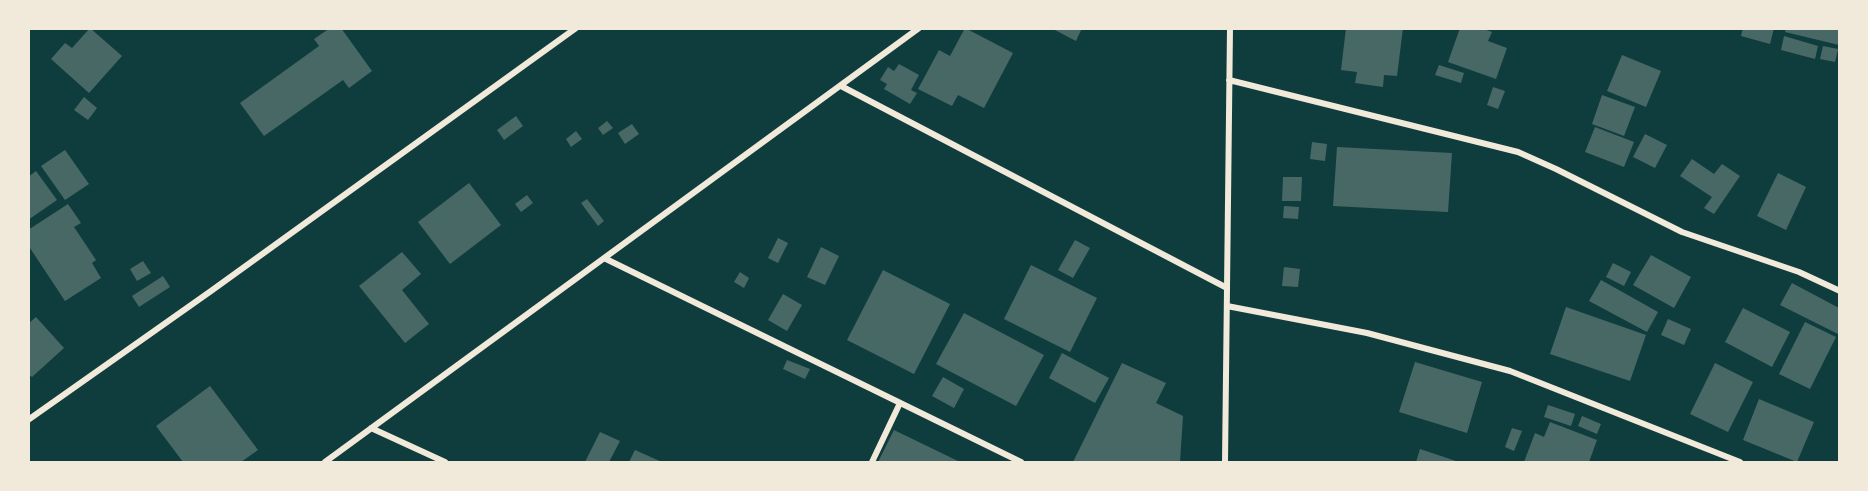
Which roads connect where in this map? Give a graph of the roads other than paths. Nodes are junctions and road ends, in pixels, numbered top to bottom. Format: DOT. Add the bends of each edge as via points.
graph roads {
  1 [pos="576,28"];
  2 [pos="919,28"];
  3 [pos="1230,28"];
  4 [pos="1229,80"];
  5 [pos="841,86"];
  6 [pos="606,259"];
  7 [pos="1227,288"];
  8 [pos="1839,291"];
  9 [pos="1227,306"];
  10 [pos="900,403"];
  11 [pos="28,420"];
  12 [pos="371,428"];
  13 [pos="325,462"];
  14 [pos="445,462"];
  15 [pos="872,462"];
  16 [pos="1021,462"];
  17 [pos="1225,462"];
  18 [pos="1740,462"];
  1 -- 11 [label="street"];
  2 -- 5 [label="street"];
  3 -- 4 [label="street"];
  4 -- 7 [label="street"];
  4 -- 8 [label="street" via="1518,152 1682,232 1799,272"];
  5 -- 6 [label="street"];
  5 -- 7 [label="street"];
  6 -- 10 [label="street"];
  6 -- 12 [label="street"];
  7 -- 9 [label="street"];
  9 -- 17 [label="street"];
  9 -- 18 [label="street" via="1367,333 1510,371"];
  10 -- 15 [label="street"];
  10 -- 16 [label="street"];
  12 -- 13 [label="street"];
  12 -- 14 [label="street"];
}
